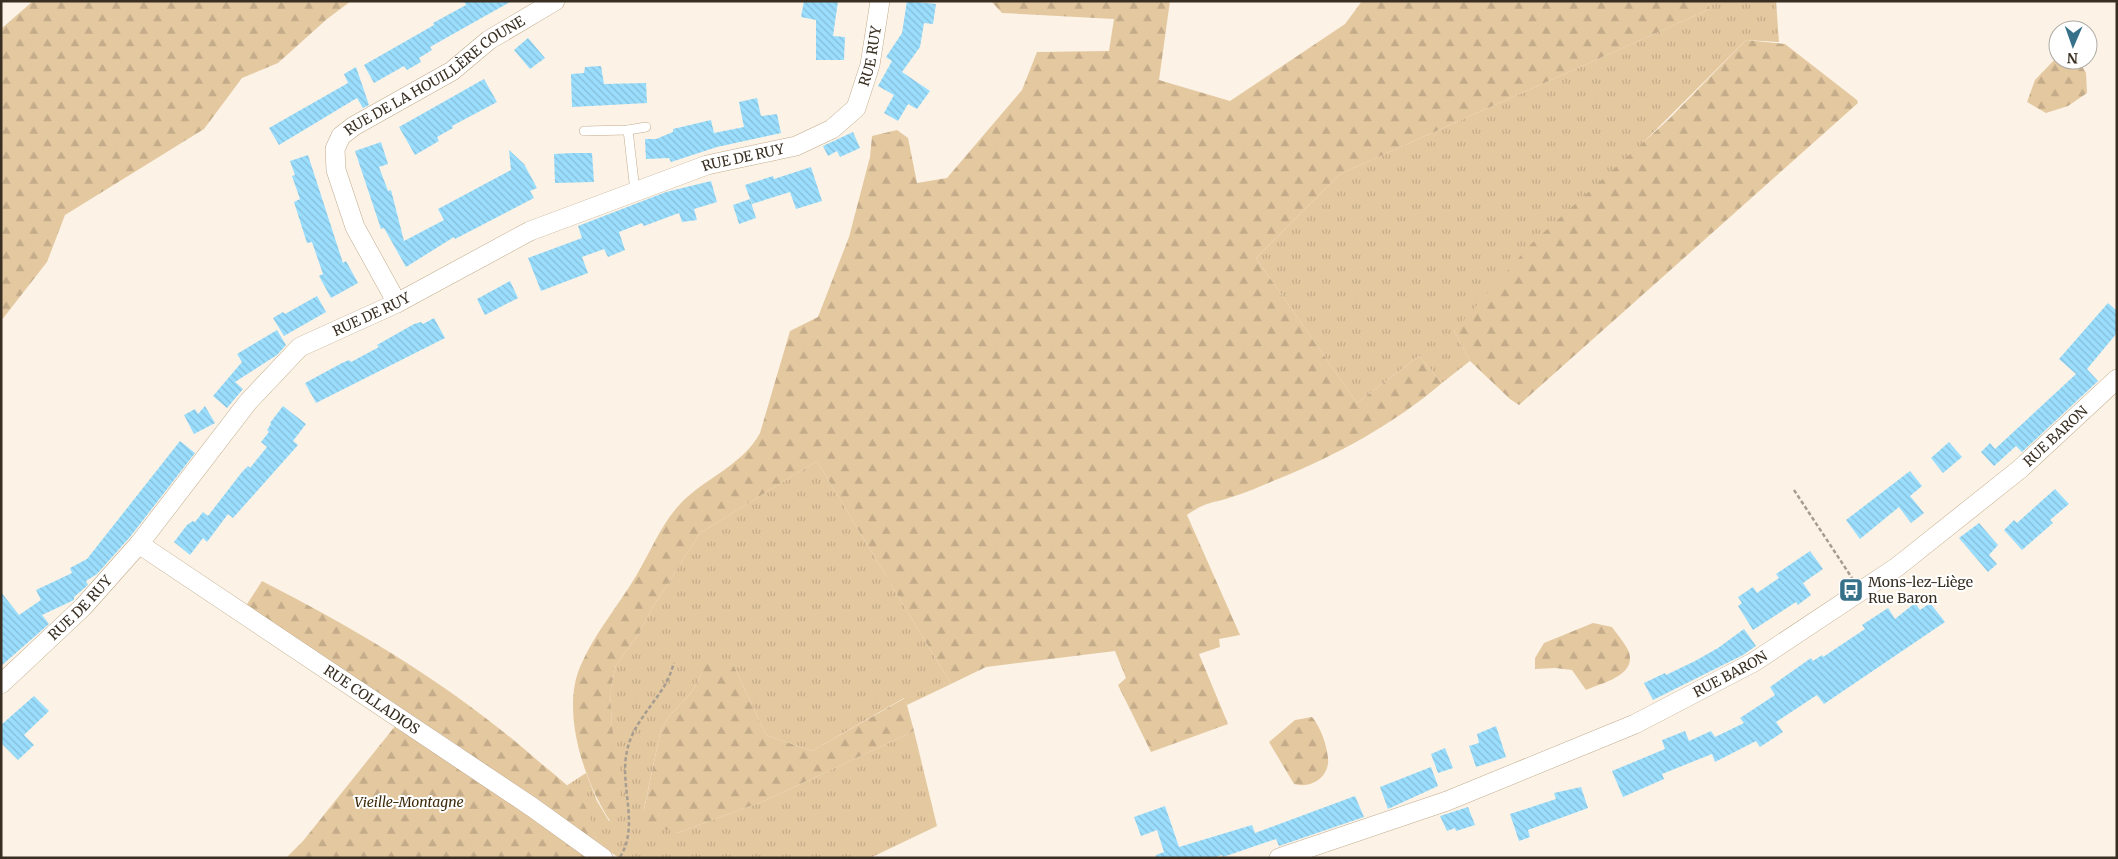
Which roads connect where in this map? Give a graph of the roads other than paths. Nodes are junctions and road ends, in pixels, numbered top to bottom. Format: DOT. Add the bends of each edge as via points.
graph roads {
  1 [pos="555,1"];
  2 [pos="880,1"];
  3 [pos="856,108"];
  4 [pos="646,127"];
  5 [pos="628,130"];
  6 [pos="584,132"];
  7 [pos="636,191"];
  8 [pos="397,303"];
  9 [pos="2117,379"];
  10 [pos="139,544"];
  11 [pos="1,684"];
  12 [pos="603,858"];
  13 [pos="1278,858"];
  1 -- 8 [label="street, RUE DE LA HOUILLÈRE COUNE" via="489,40 452,71 341,136 335,163 351,215"];
  2 -- 3 [label="street, RUE RUY" via="870,65"];
  3 -- 7 [label="street, RUE DE RUY" via="832,129 796,146 707,164"];
  4 -- 5 [label="lane"];
  5 -- 6 [label="lane"];
  5 -- 7 [label="lane"];
  7 -- 8 [label="street, RUE DE RUY" via="530,231"];
  8 -- 10 [label="street, RUE DE RUY" via="300,347 248,402"];
  9 -- 13 [label="street, RUE BARON" via="2020,470 1897,567 1754,662 1636,724 1447,801"];
  10 -- 11 [label="street, RUE DE RUY" via="83,608"];
  10 -- 12 [label="street, RUE COLLADIOS"];
}
